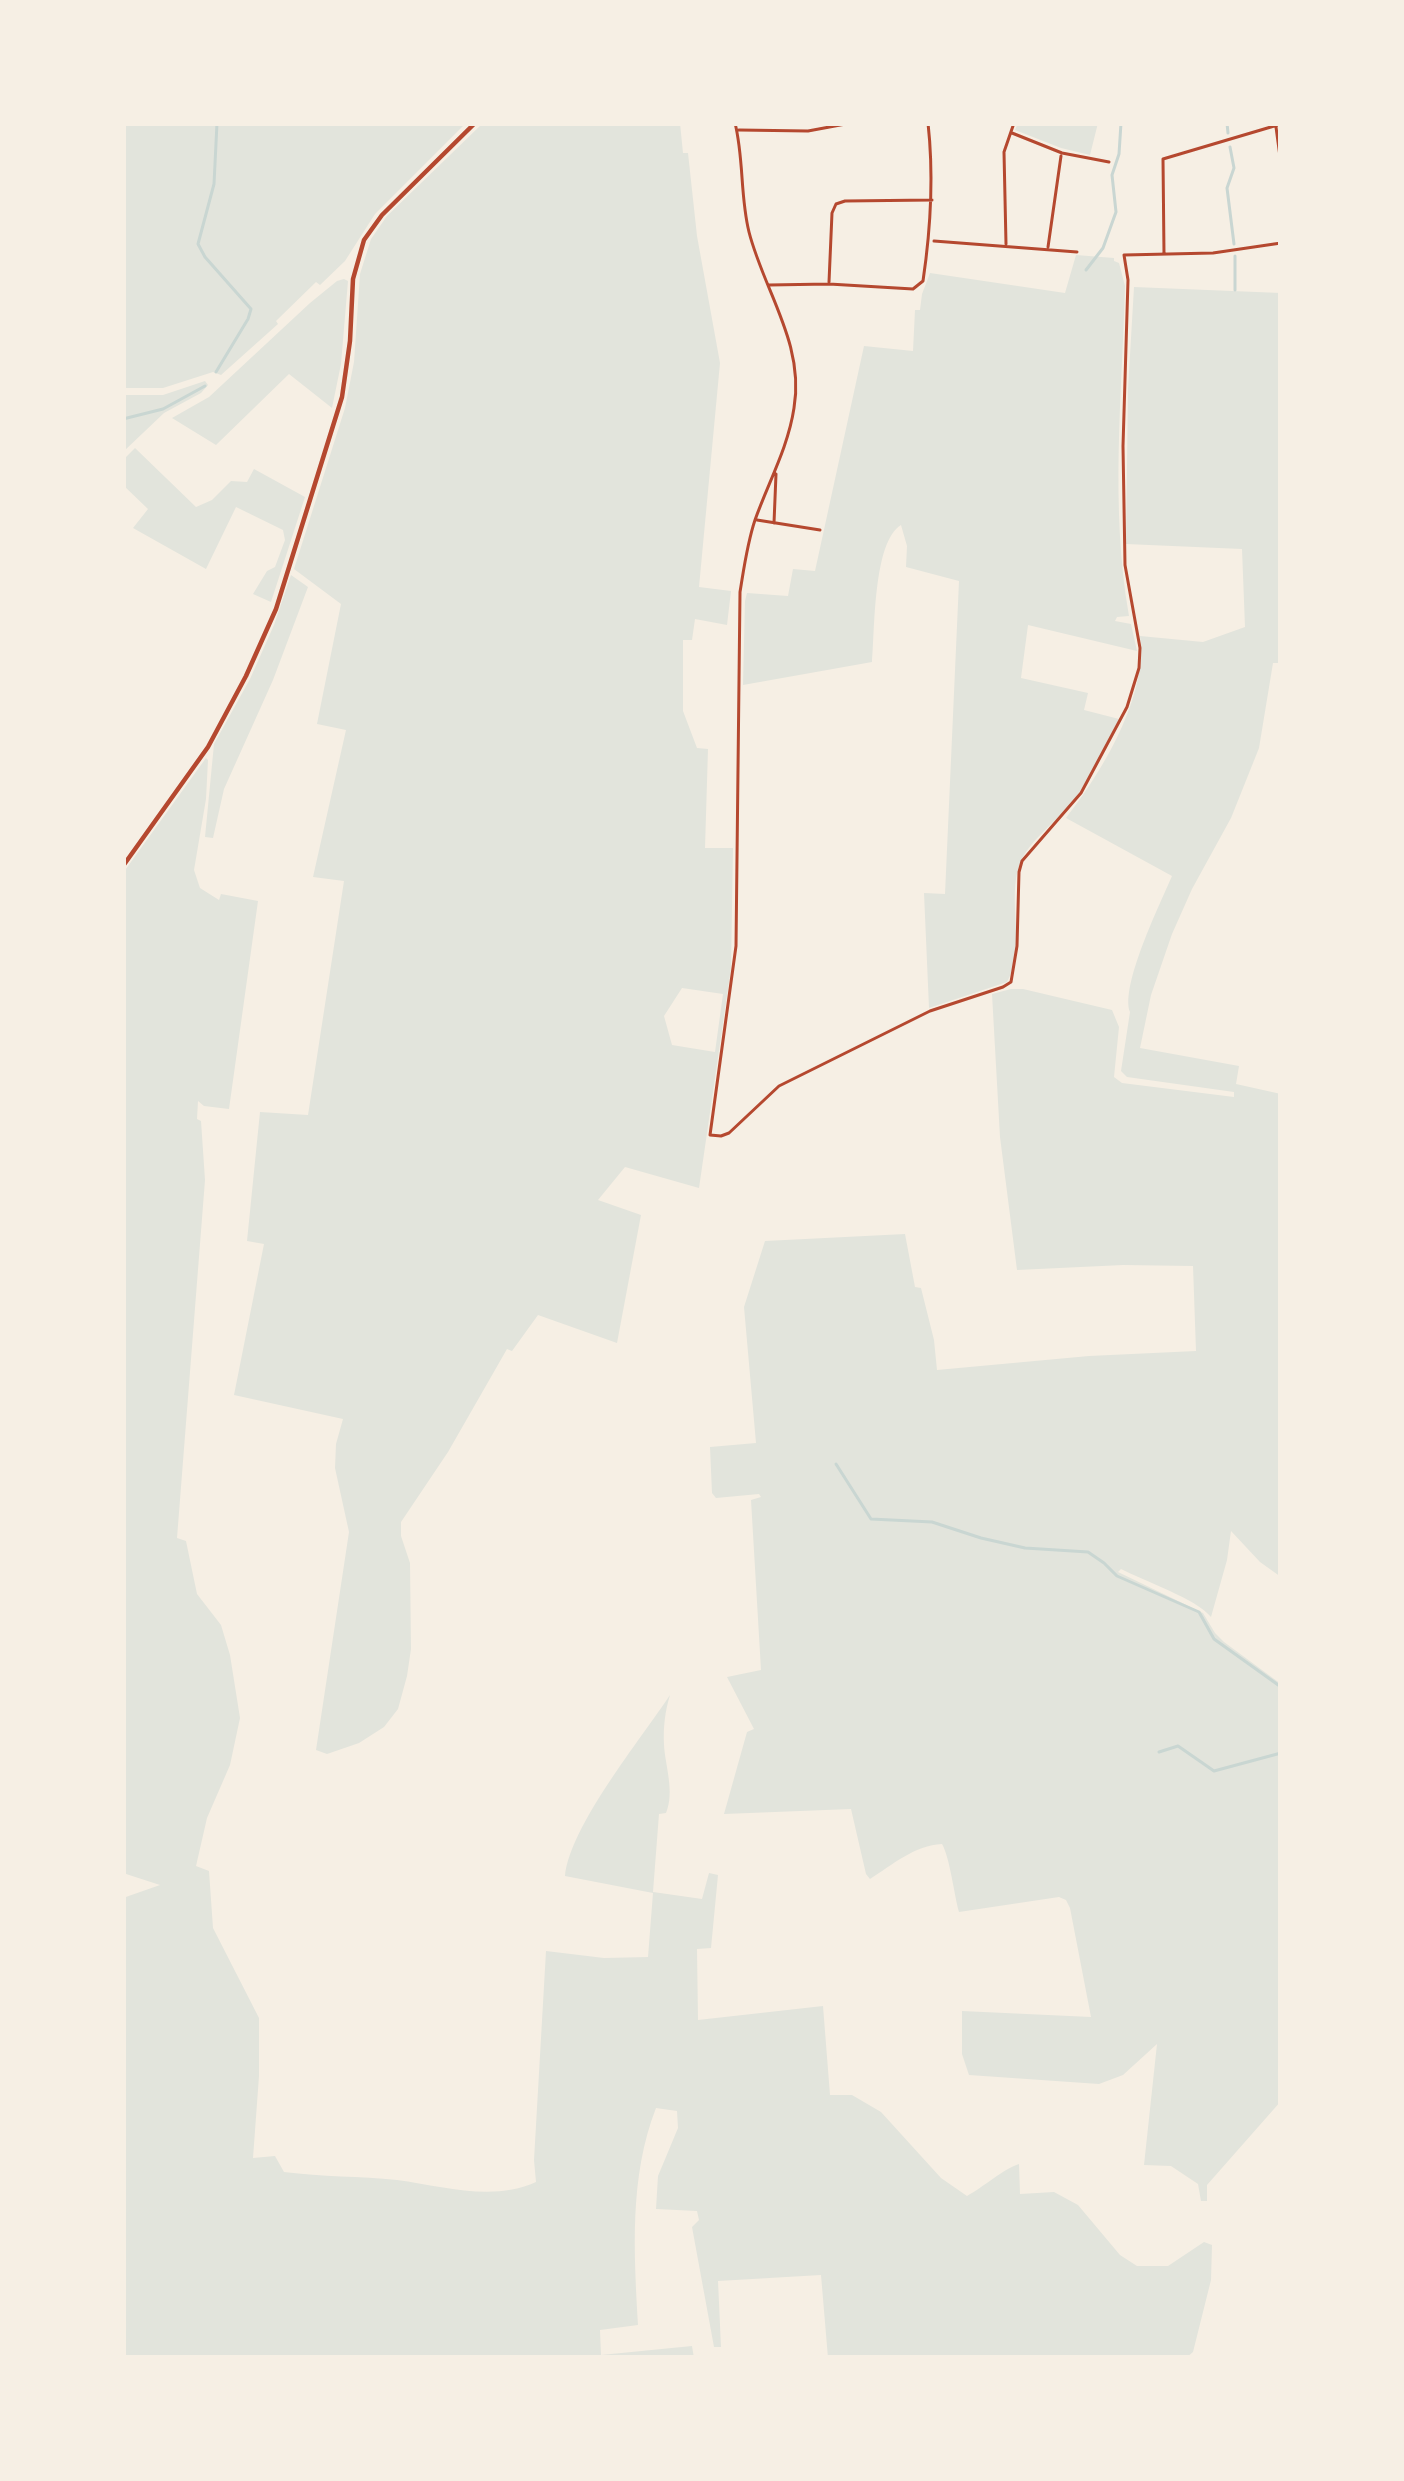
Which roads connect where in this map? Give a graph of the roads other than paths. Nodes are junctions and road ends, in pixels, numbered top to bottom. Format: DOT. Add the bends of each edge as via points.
graph roads {
  1 [pos="476,123"];
  2 [pos="736,123"];
  3 [pos="851,123"];
  4 [pos="928,123"];
  5 [pos="1014,123"];
  6 [pos="1278,124"];
  7 [pos="737,130"];
  8 [pos="1010,132"];
  9 [pos="1062,153"];
  10 [pos="1108,162"];
  11 [pos="1281,164"];
  12 [pos="932,200"];
  13 [pos="934,241"];
  14 [pos="1281,243"];
  15 [pos="1006,246"];
  16 [pos="1047,249"];
  17 [pos="1077,253"];
  18 [pos="1164,254"];
  19 [pos="829,284"];
  20 [pos="767,285"];
  21 [pos="776,472"];
  22 [pos="755,520"];
  23 [pos="774,523"];
  24 [pos="820,530"];
  25 [pos="123,866"];
  1 -- 25 [label="main road" via="364,240 342,397 276,609 208,748"];
  2 -- 7 [label="street"];
  3 -- 7 [label="street"];
  4 -- 12 [label="street"];
  5 -- 8 [label="street"];
  6 -- 11 [label="street"];
  6 -- 18 [label="street" via="1163,159"];
  7 -- 20 [label="street" via="742,200"];
  8 -- 9 [label="street"];
  8 -- 15 [label="street"];
  9 -- 10 [label="street"];
  9 -- 16 [label="street"];
  12 -- 19 [label="street" via="836,205"];
  12 -- 19 [label="street" via="919,286"];
  13 -- 15 [label="street"];
  14 -- 18 [label="street"];
  15 -- 16 [label="street"];
  16 -- 17 [label="street"];
  18 -- 22 [label="street" via="1124,255 1125,565 1139,668 1082,793 1022,861 1011,982 930,1011 779,1086 721,1136 710,1135 736,946 740,592"];
  19 -- 20 [label="street"];
  20 -- 21 [label="street" via="796,378"];
  21 -- 22 [label="street"];
  21 -- 23 [label="street"];
  22 -- 23 [label="street"];
  23 -- 24 [label="street"];
}
